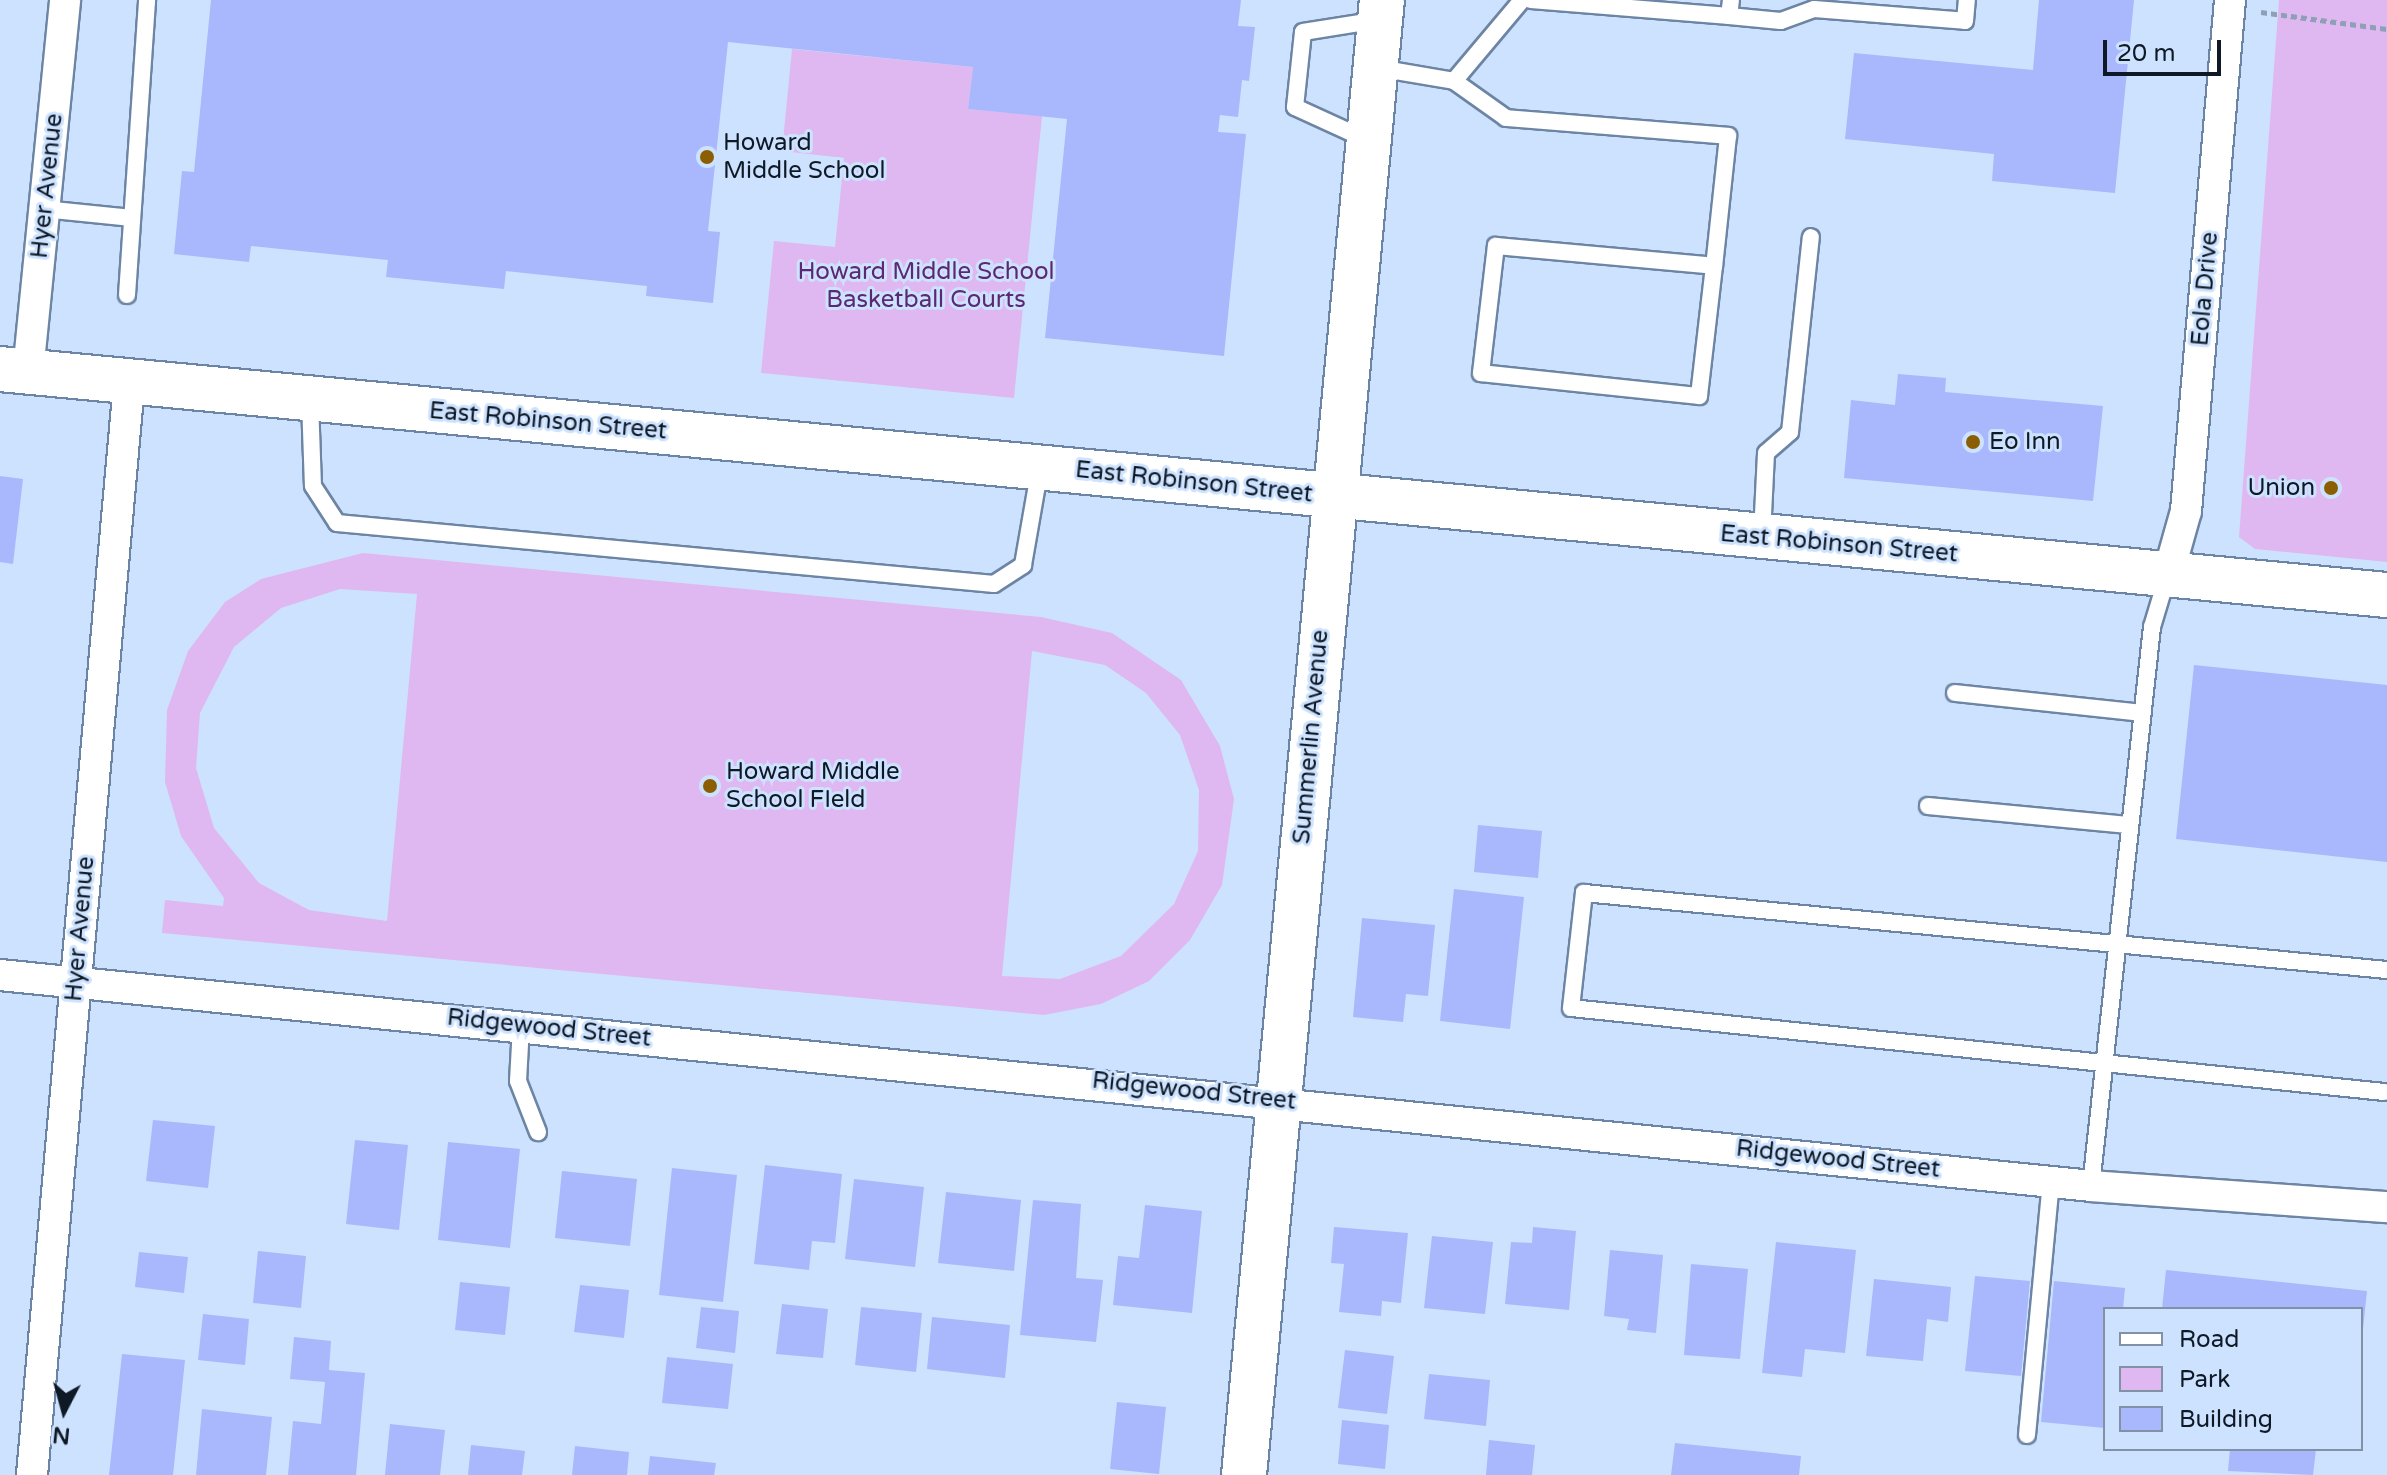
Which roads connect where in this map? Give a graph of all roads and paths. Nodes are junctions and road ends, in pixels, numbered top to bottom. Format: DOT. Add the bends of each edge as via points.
graph roads {
  1 [pos="65,0"];
  2 [pos="147,0"];
  3 [pos="1522,0"];
  4 [pos="1531,0"];
  5 [pos="1967,0"];
  6 [pos="2230,4"];
  7 [pos="1730,8"];
  8 [pos="1382,10"];
  9 [pos="2387,29"];
  10 [pos="1376,68"];
  11 [pos="1454,81"];
  12 [pos="1369,141"];
  13 [pos="44,209"];
  14 [pos="132,218"];
  15 [pos="1811,237"];
  16 [pos="1714,266"];
  17 [pos="127,295"];
  18 [pos="14,370"];
  19 [pos="129,383"];
  20 [pos="310,401"];
  21 [pos="1040,467"];
  22 [pos="1333,496"];
  23 [pos="1762,537"];
  24 [pos="2168,575"];
  25 [pos="2387,595"];
  26 [pos="1955,693"];
  27 [pos="2142,713"];
  28 [pos="1928,806"];
  29 [pos="2128,825"];
  30 [pos="2114,946"];
  31 [pos="2387,970"];
  32 [pos="0,975"];
  33 [pos="75,982"];
  34 [pos="521,1026"];
  35 [pos="2102,1061"];
  36 [pos="2384,1092"];
  37 [pos="1278,1099"];
  38 [pos="538,1132"];
  39 [pos="2051,1181"];
  40 [pos="2091,1186"];
  41 [pos="2387,1207"];
  42 [pos="2027,1435"];
  43 [pos="32,1475"];
  44 [pos="1244,1475"];
  1 -- 13 [label="street, Hyer Avenue"];
  2 -- 14 [label="lane"];
  3 -- 11 [label="lane"];
  4 -- 7 [label="lane"];
  5 -- 7 [label="lane" via="1965,21 1814,9 1781,21"];
  6 -- 9 [label="path"];
  6 -- 24 [label="street, Eola Drive" via="2186,511"];
  8 -- 10 [label="main road, Summerlin Avenue"];
  8 -- 12 [label="lane" via="1303,32 1295,107"];
  10 -- 11 [label="lane"];
  10 -- 12 [label="main road, Summerlin Avenue"];
  11 -- 16 [label="lane" via="1506,118 1728,136"];
  12 -- 22 [label="main road, Summerlin Avenue"];
  13 -- 14 [label="lane"];
  13 -- 18 [label="street, Hyer Avenue"];
  14 -- 17 [label="lane"];
  15 -- 23 [label="lane" via="1790,432 1766,453"];
  16 -- 16 [label="lane" via="1699,396 1481,373 1496,246"];
  18 -- 19 [label="main road, East Robinson Street"];
  19 -- 20 [label="main road, East Robinson Street"];
  19 -- 33 [label="street, Hyer Avenue"];
  20 -- 21 [label="main road, East Robinson Street"];
  20 -- 21 [label="lane" via="313,486 337,523 994,584 1023,565"];
  21 -- 22 [label="main road, East Robinson Street"];
  22 -- 23 [label="main road, East Robinson Street"];
  22 -- 37 [label="main road, Summerlin Avenue"];
  23 -- 24 [label="main road, East Robinson Street"];
  24 -- 25 [label="main road, East Robinson Street"];
  24 -- 27 [label="lane" via="2152,627"];
  26 -- 27 [label="lane"];
  27 -- 29 [label="lane"];
  28 -- 29 [label="lane"];
  29 -- 30 [label="lane"];
  30 -- 31 [label="lane"];
  30 -- 35 [label="lane"];
  30 -- 35 [label="lane" via="1584,893 1571,1008"];
  32 -- 33 [label="street, Ridgewood Street"];
  33 -- 34 [label="street, Ridgewood Street"];
  33 -- 43 [label="street, Hyer Avenue"];
  34 -- 37 [label="street, Ridgewood Street"];
  34 -- 38 [label="lane" via="518,1081"];
  35 -- 36 [label="lane"];
  35 -- 40 [label="lane"];
  37 -- 39 [label="street, Ridgewood Street"];
  37 -- 44 [label="main road, Summerlin Avenue"];
  39 -- 40 [label="street, Ridgewood Street"];
  39 -- 42 [label="lane"];
  40 -- 41 [label="street, Ridgewood Street"];
}
